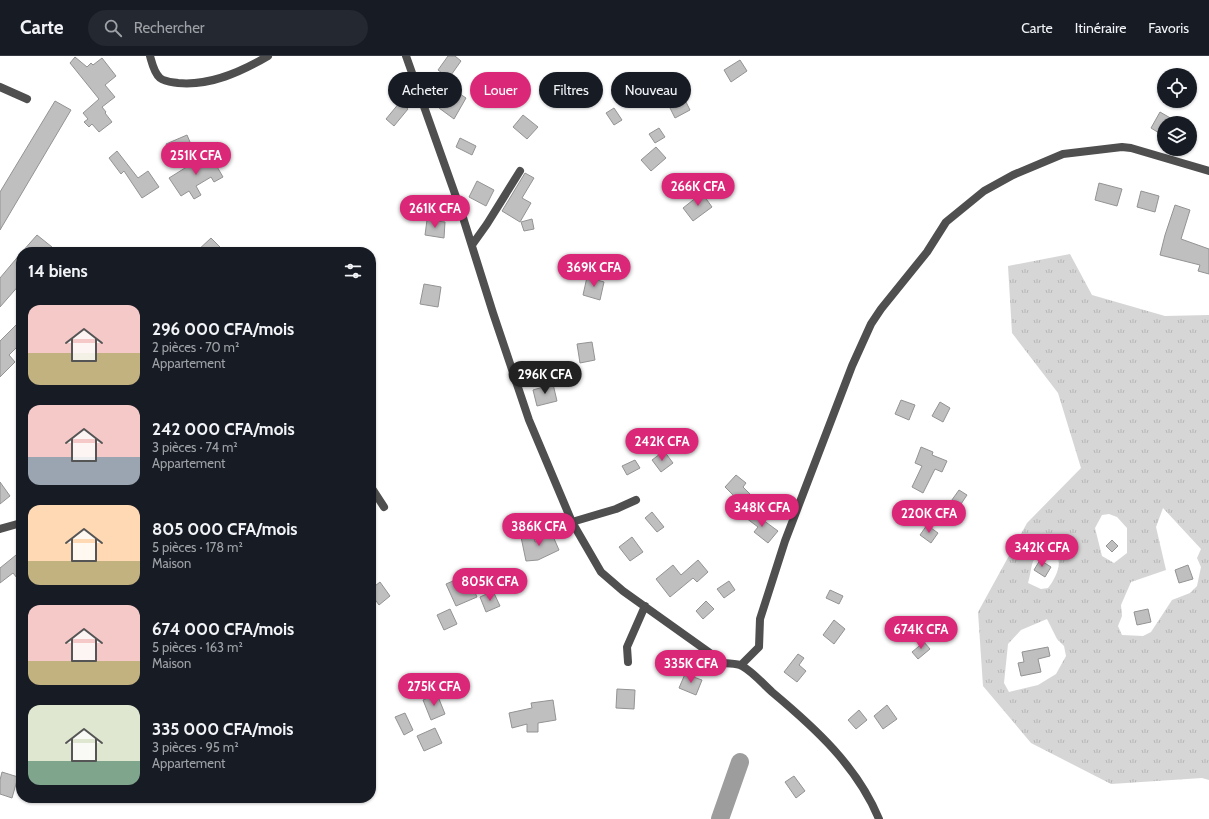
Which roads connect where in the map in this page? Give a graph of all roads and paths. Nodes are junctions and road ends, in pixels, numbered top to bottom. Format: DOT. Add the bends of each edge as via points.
graph roads {
  1 [pos="150,56"];
  2 [pos="268,56"];
  3 [pos="406,56"];
  4 [pos="0,88"];
  5 [pos="27,99"];
  6 [pos="520,171"];
  7 [pos="1209,171"];
  8 [pos="472,245"];
  9 [pos="376,495"];
  10 [pos="636,500"];
  11 [pos="384,507"];
  12 [pos="572,522"];
  13 [pos="16,524"];
  14 [pos="0,529"];
  15 [pos="645,606"];
  16 [pos="628,662"];
  17 [pos="741,665"];
  18 [pos="879,819"];
  1 -- 2 [label="street" via="155,72 161,78 168,82 184,83 208,82"];
  3 -- 8 [label="street"];
  4 -- 5 [label="street"];
  6 -- 8 [label="street"];
  7 -- 17 [label="street" via="1122,147 1063,154 1013,175 984,191 946,222 927,252 871,324 852,366 785,541 760,619 759,647"];
  8 -- 12 [label="street" via="529,420"];
  9 -- 11 [label="street"];
  10 -- 12 [label="street" via="616,509"];
  12 -- 15 [label="street" via="601,572"];
  13 -- 14 [label="street"];
  15 -- 16 [label="street" via="627,647"];
  15 -- 17 [label="street" via="724,663"];
  17 -- 18 [label="street" via="826,741 856,776 870,797"];
}
